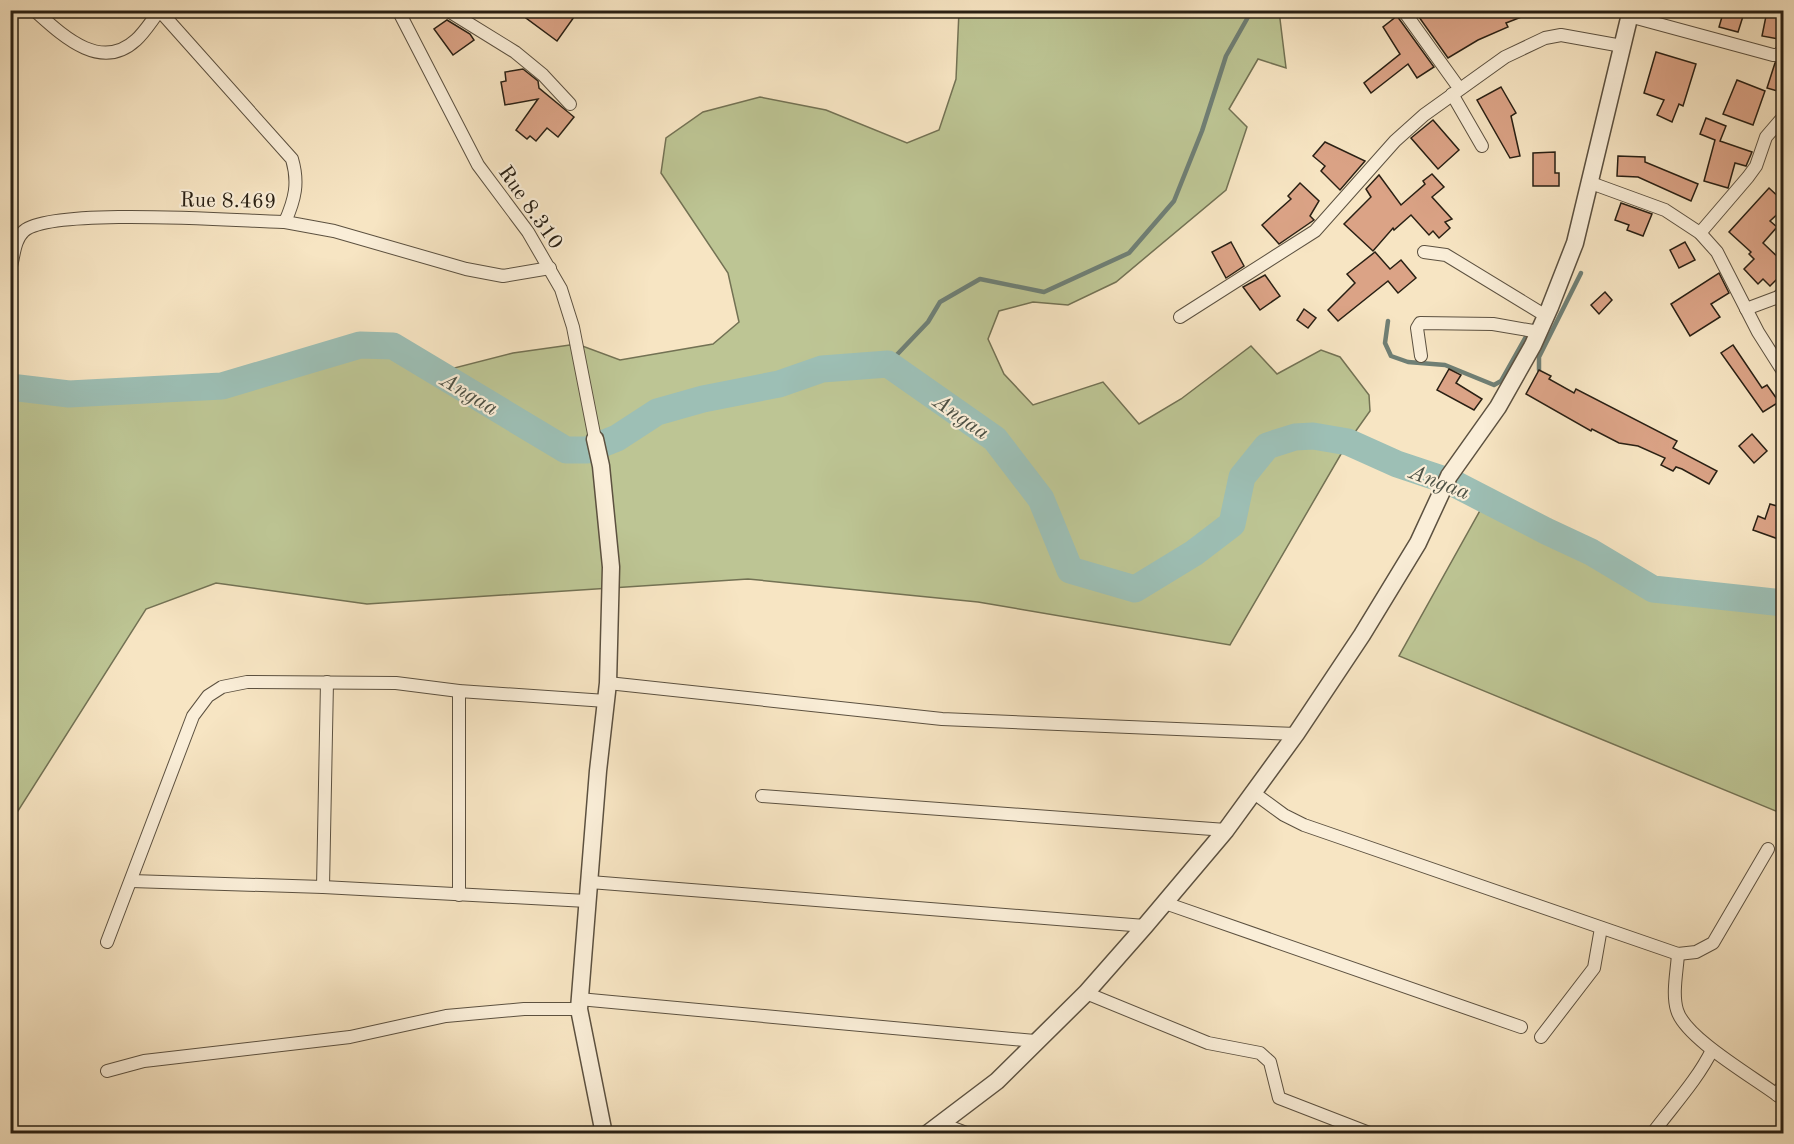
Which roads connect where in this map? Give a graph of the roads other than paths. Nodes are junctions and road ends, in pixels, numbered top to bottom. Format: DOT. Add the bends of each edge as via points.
graph roads {
  1 [pos="34,10"];
  2 [pos="398,10"];
  3 [pos="447,10"];
  4 [pos="1403,10"];
  5 [pos="160,11"];
  6 [pos="1630,13"];
  7 [pos="1622,46"];
  8 [pos="1784,48"];
  9 [pos="1456,91"];
  10 [pos="570,104"];
  11 [pos="1784,116"];
  12 [pos="1482,146"];
  13 [pos="1591,183"];
  14 [pos="285,222"];
  15 [pos="1700,232"];
  16 [pos="1424,252"];
  17 [pos="550,268"];
  18 [pos="10,270"];
  19 [pos="1784,292"];
  20 [pos="1746,309"];
  21 [pos="1546,316"];
  22 [pos="1180,317"];
  23 [pos="1539,333"];
  24 [pos="1421,356"];
  25 [pos="1784,373"];
  26 [pos="595,439"];
  27 [pos="327,682"];
  28 [pos="608,683"];
  29 [pos="459,691"];
  30 [pos="606,701"];
  31 [pos="1296,735"];
  32 [pos="1254,793"];
  33 [pos="762,796"];
  34 [pos="1226,830"];
  35 [pos="1768,849"];
  36 [pos="130,881"];
  37 [pos="590,882"];
  38 [pos="322,887"];
  39 [pos="459,895"];
  40 [pos="588,901"];
  41 [pos="1165,903"];
  42 [pos="1145,926"];
  43 [pos="1601,928"];
  44 [pos="107,942"];
  45 [pos="1678,954"];
  46 [pos="1086,993"];
  47 [pos="579,1004"];
  48 [pos="1521,1027"];
  49 [pos="1541,1037"];
  50 [pos="1035,1041"];
  51 [pos="1712,1050"];
  52 [pos="107,1071"];
  53 [pos="1784,1083"];
  54 [pos="1780,1097"];
  55 [pos="940,1123"];
  56 [pos="604,1134"];
  57 [pos="927,1134"];
  58 [pos="969,1134"];
  59 [pos="1372,1134"];
  60 [pos="1652,1134"];
  1 -- 5 [label="street" via="70,42 99,53 113,52 135,41"];
  2 -- 17 [label="street, Rue 8.310" via="473,157"];
  3 -- 10 [label="street" via="515,52"];
  4 -- 9 [label="street"];
  5 -- 14 [label="street, Rue 8.469" via="292,159 296,195"];
  6 -- 7 [label="street"];
  6 -- 8 [label="street" via="1773,55"];
  7 -- 9 [label="street" via="1561,35 1545,38 1505,57"];
  7 -- 13 [label="street"];
  9 -- 12 [label="street"];
  9 -- 22 [label="street" via="1395,141 1315,231"];
  11 -- 15 [label="street" via="1766,137 1756,166"];
  13 -- 15 [label="street" via="1665,210"];
  13 -- 21 [label="street" via="1575,243"];
  14 -- 17 [label="street" via="334,231 503,276"];
  14 -- 18 [label="street, Rue 8.469" via="57,219 35,225 18,238"];
  15 -- 20 [label="street" via="1717,252"];
  16 -- 21 [label="street" via="1446,255"];
  17 -- 26 [label="street, Rue 8.310" via="573,327"];
  19 -- 20 [label="street"];
  20 -- 25 [label="street"];
  21 -- 23 [label="street"];
  23 -- 24 [label="street" via="1493,324 1420,323 1417,328"];
  23 -- 31 [label="street" via="1498,407 1449,476 1418,543"];
  26 -- 28 [label="street" via="611,567"];
  27 -- 29 [label="street" via="396,683"];
  27 -- 36 [label="street" via="247,682 222,687 208,696 193,716"];
  27 -- 38 [label="street"];
  28 -- 30 [label="street"];
  28 -- 31 [label="street" via="942,719"];
  29 -- 30 [label="street"];
  29 -- 39 [label="street"];
  30 -- 37 [label="street"];
  31 -- 32 [label="street"];
  32 -- 34 [label="street"];
  32 -- 43 [label="street" via="1304,825"];
  33 -- 34 [label="street"];
  34 -- 41 [label="street"];
  35 -- 45 [label="street" via="1713,943 1696,952"];
  36 -- 38 [label="street"];
  36 -- 44 [label="street"];
  37 -- 40 [label="street"];
  37 -- 42 [label="street"];
  38 -- 39 [label="street"];
  39 -- 40 [label="street"];
  40 -- 47 [label="street"];
  41 -- 42 [label="street"];
  41 -- 48 [label="street"];
  42 -- 46 [label="street"];
  43 -- 45 [label="street"];
  43 -- 49 [label="street" via="1594,968"];
  45 -- 51 [label="street" via="1677,1012"];
  46 -- 50 [label="street"];
  46 -- 59 [label="street" via="1208,1043 1260,1053 1270,1062 1279,1098"];
  47 -- 50 [label="street"];
  47 -- 52 [label="street" via="446,1016 350,1037 144,1061"];
  47 -- 56 [label="street"];
  50 -- 55 [label="street" via="997,1081"];
  51 -- 54 [label="street"];
  51 -- 60 [label="street" via="1702,1071 1671,1105"];
  53 -- 54 [label="street"];
  55 -- 57 [label="street"];
  55 -- 58 [label="street"];
}
